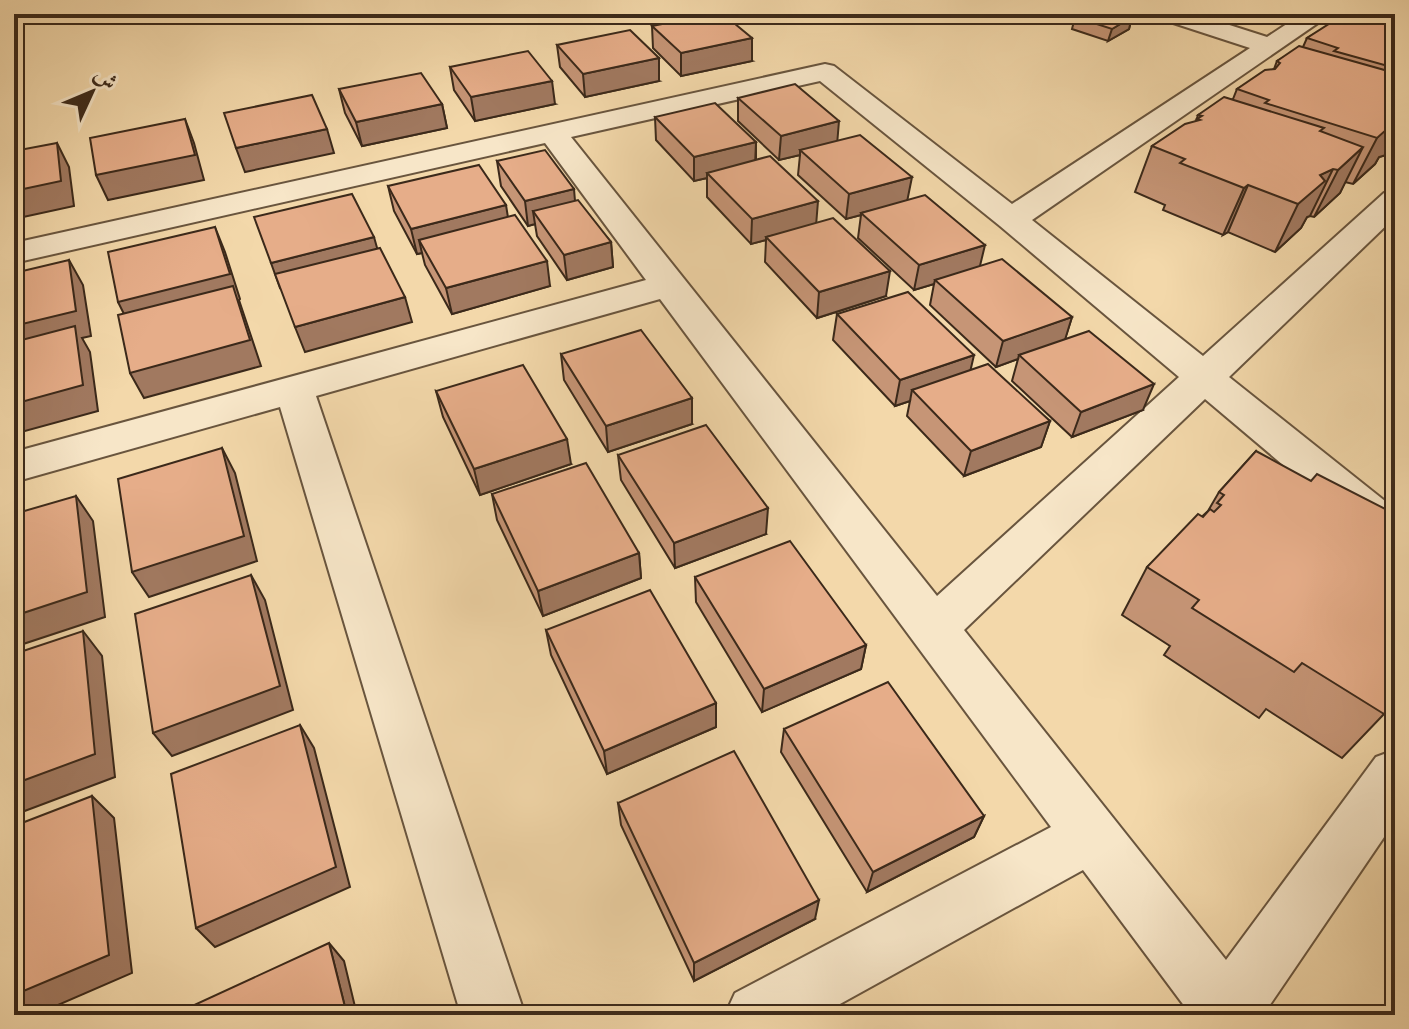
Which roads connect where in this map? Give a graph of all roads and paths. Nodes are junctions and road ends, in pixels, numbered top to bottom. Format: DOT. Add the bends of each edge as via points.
graph roads {
  1 [pos="1170,14"];
  2 [pos="1319,14"];
  3 [pos="1270,46"];
  4 [pos="552,133"];
  5 [pos="1395,200"];
  6 [pos="1011,219"];
  7 [pos="14,253"];
  8 [pos="669,285"];
  9 [pos="1204,379"];
  10 [pos="294,389"];
  11 [pos="14,467"];
  12 [pos="1395,534"];
  13 [pos="934,628"];
  14 [pos="1395,775"];
  15 [pos="1092,835"];
  16 [pos="1229,1013"];
  17 [pos="493,1015"];
  18 [pos="757,1015"];
  1 -- 3 [label="street"];
  2 -- 3 [label="street"];
  3 -- 6 [label="street"];
  4 -- 6 [label="street" via="825,72"];
  4 -- 7 [label="street"];
  4 -- 8 [label="street"];
  5 -- 9 [label="street"];
  6 -- 9 [label="street"];
  8 -- 10 [label="street"];
  8 -- 13 [label="street"];
  9 -- 12 [label="street"];
  9 -- 13 [label="street"];
  10 -- 11 [label="street"];
  10 -- 17 [label="street"];
  13 -- 15 [label="street"];
  14 -- 16 [label="street"];
  15 -- 16 [label="street"];
  15 -- 18 [label="street"];
}
